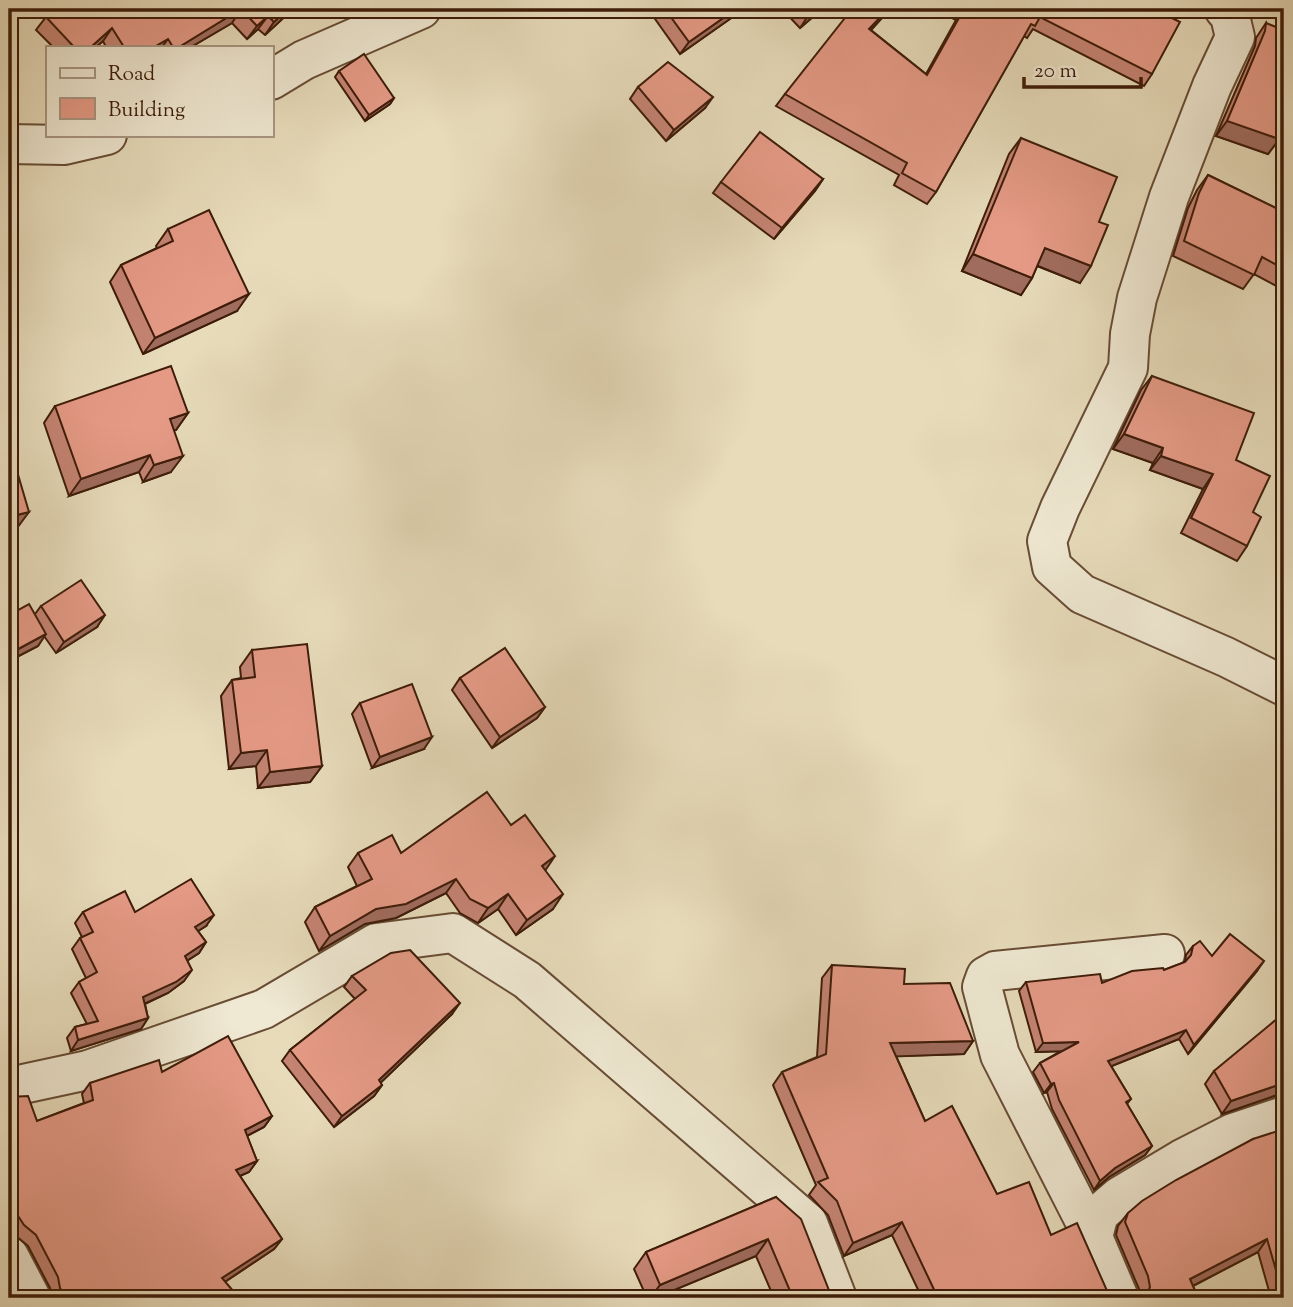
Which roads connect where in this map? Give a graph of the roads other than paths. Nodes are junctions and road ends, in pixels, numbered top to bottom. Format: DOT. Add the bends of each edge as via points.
graph roads {
  1 [pos="421,9"];
  2 [pos="1224,9"];
  3 [pos="273,79"];
  4 [pos="103,136"];
  5 [pos="9,144"];
  6 [pos="1284,686"];
  7 [pos="1165,954"];
  8 [pos="9,1087"];
  9 [pos="1284,1116"];
  10 [pos="1093,1237"];
  11 [pos="9,1256"];
  12 [pos="31,1298"];
  13 [pos="837,1298"];
  14 [pos="1119,1298"];
  1 -- 3 [label="street" via="304,60"];
  2 -- 6 [label="street" via="1235,37 1169,197 1137,298 1128,368 1047,541 1052,567 1082,594"];
  4 -- 5 [label="street" via="64,145"];
  7 -- 10 [label="street" via="995,971 986,976 982,987 1000,1055"];
  8 -- 13 [label="street" via="88,1070 264,1009 376,943 453,933 527,980 808,1223"];
  9 -- 10 [label="street" via="1233,1133 1120,1196 1099,1214"];
  10 -- 14 [label="street"];
  11 -- 12 [label="street"];
}
